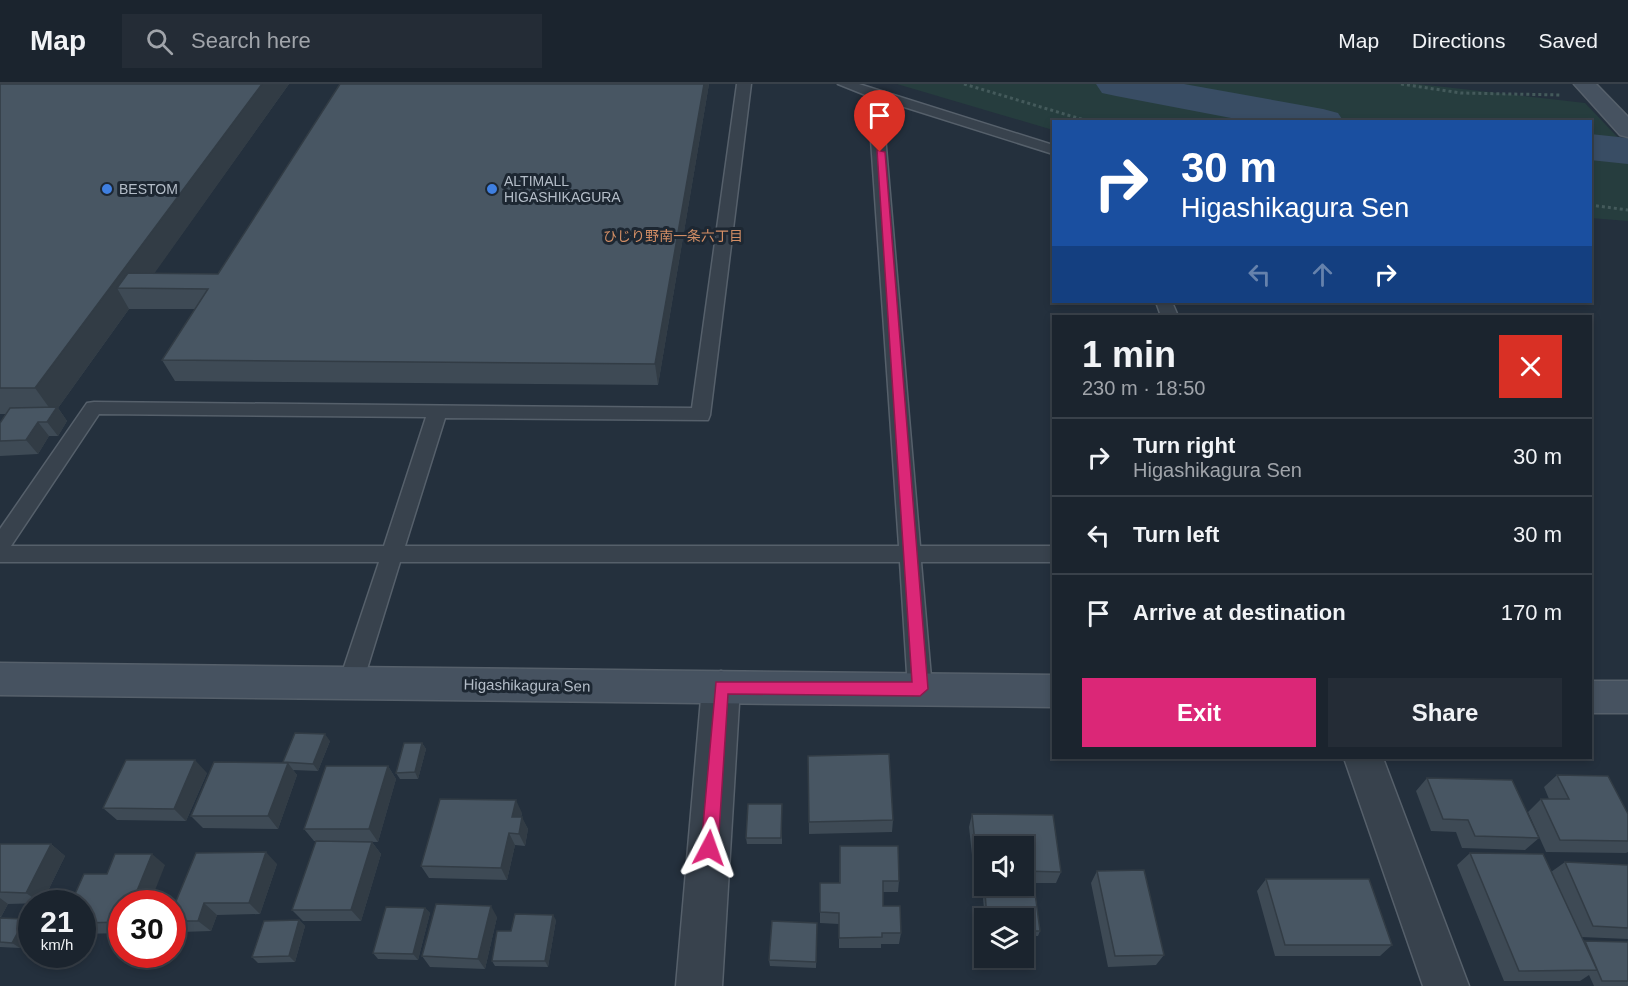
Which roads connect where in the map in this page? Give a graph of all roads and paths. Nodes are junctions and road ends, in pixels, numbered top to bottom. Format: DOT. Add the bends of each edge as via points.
graph roads {
  1 [pos="744,84"];
  2 [pos="845,84"];
  3 [pos="964,84"];
  4 [pos="1401,84"];
  5 [pos="875,93"];
  6 [pos="1595,96"];
  7 [pos="1084,120"];
  8 [pos="1628,130"];
  9 [pos="1052,150"];
  10 [pos="1592,205"];
  11 [pos="1628,210"];
  12 [pos="438,411"];
  13 [pos="0,546"];
  14 [pos="0,554"];
  15 [pos="391,554"];
  16 [pos="910,554"];
  17 [pos="1052,554"];
  18 [pos="0,679"];
  19 [pos="351,682"];
  20 [pos="721,687"];
  21 [pos="920,689"];
  22 [pos="1052,691"];
  23 [pos="1592,697"];
  24 [pos="1628,697"];
  25 [pos="1364,759"];
  26 [pos="699,986"];
  27 [pos="1446,986"];
  1 -- 12 [label="lane" via="701,415"];
  2 -- 5 [label="lane"];
  3 -- 7 [label="path"];
  4 -- 6 [label="path" via="1461,93"];
  5 -- 9 [label="lane"];
  5 -- 16 [label="lane"];
  6 -- 8 [label="main road"];
  10 -- 11 [label="path"];
  12 -- 13 [label="lane" via="94,408"];
  12 -- 15 [label="lane"];
  14 -- 15 [label="lane"];
  15 -- 16 [label="lane"];
  15 -- 19 [label="lane"];
  16 -- 17 [label="lane"];
  16 -- 21 [label="lane"];
  18 -- 19 [label="main road, Higashikagura Sen"];
  19 -- 20 [label="main road, Higashikagura Sen"];
  20 -- 21 [label="main road, Higashikagura Sen"];
  20 -- 26 [label="street"];
  21 -- 22 [label="main road, Higashikagura Sen"];
  23 -- 24 [label="main road"];
  25 -- 27 [label="street"];
}
